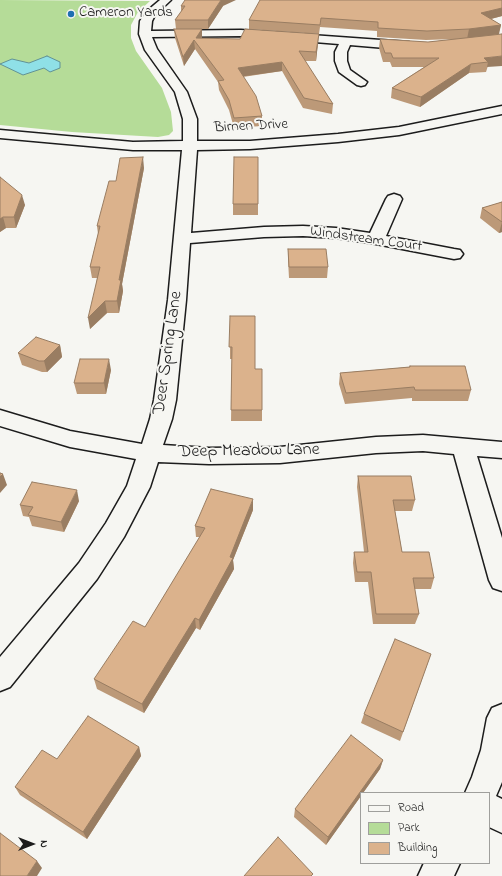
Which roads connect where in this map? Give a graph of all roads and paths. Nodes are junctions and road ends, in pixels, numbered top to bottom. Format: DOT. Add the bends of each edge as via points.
graph roads {
  1 [pos="166,0"];
  2 [pos="145,34"];
  3 [pos="346,41"];
  4 [pos="419,46"];
  5 [pos="361,82"];
  6 [pos="502,110"];
  7 [pos="0,134"];
  8 [pos="190,146"];
  9 [pos="394,199"];
  10 [pos="182,239"];
  11 [pos="376,239"];
  12 [pos="454,254"];
  13 [pos="0,418"];
  14 [pos="463,446"];
  15 [pos="502,450"];
  16 [pos="151,452"];
  17 [pos="502,580"];
  18 [pos="0,678"];
  19 [pos="502,718"];
  20 [pos="482,792"];
  21 [pos="490,810"];
  22 [pos="502,816"];
  23 [pos="442,864"];
  24 [pos="435,876"];
  1 -- 2 [label="street" via="146,21"];
  2 -- 3 [label="street" via="240,33"];
  2 -- 8 [label="street, Deer Spring Lane" via="151,50 170,75 185,102 190,120"];
  3 -- 4 [label="street"];
  3 -- 5 [label="street" via="341,52 345,72"];
  6 -- 8 [label="street, Birnen Drive" via="423,127 363,136 285,143"];
  7 -- 8 [label="street, Birnen Drive" via="133,146"];
  8 -- 10 [label="street, Deer Spring Lane"];
  9 -- 11 [label="street"];
  10 -- 11 [label="street, Windstream Court" via="256,232 303,231"];
  10 -- 16 [label="street, Deer Spring Lane" via="165,400"];
  11 -- 12 [label="street, Windstream Court"];
  13 -- 16 [label="street, Deep Meadow Lane" via="70,439"];
  14 -- 15 [label="street, Deep Meadow Lane"];
  14 -- 16 [label="street, Deep Meadow Lane" via="423,443 376,445 280,455 209,456"];
  14 -- 17 [label="street"];
  16 -- 18 [label="street, Deer Spring Lane" via="138,487 122,518 88,571"];
  19 -- 20 [label="street" via="496,750"];
  21 -- 22 [label="street"];
  23 -- 24 [label="street"];
}
